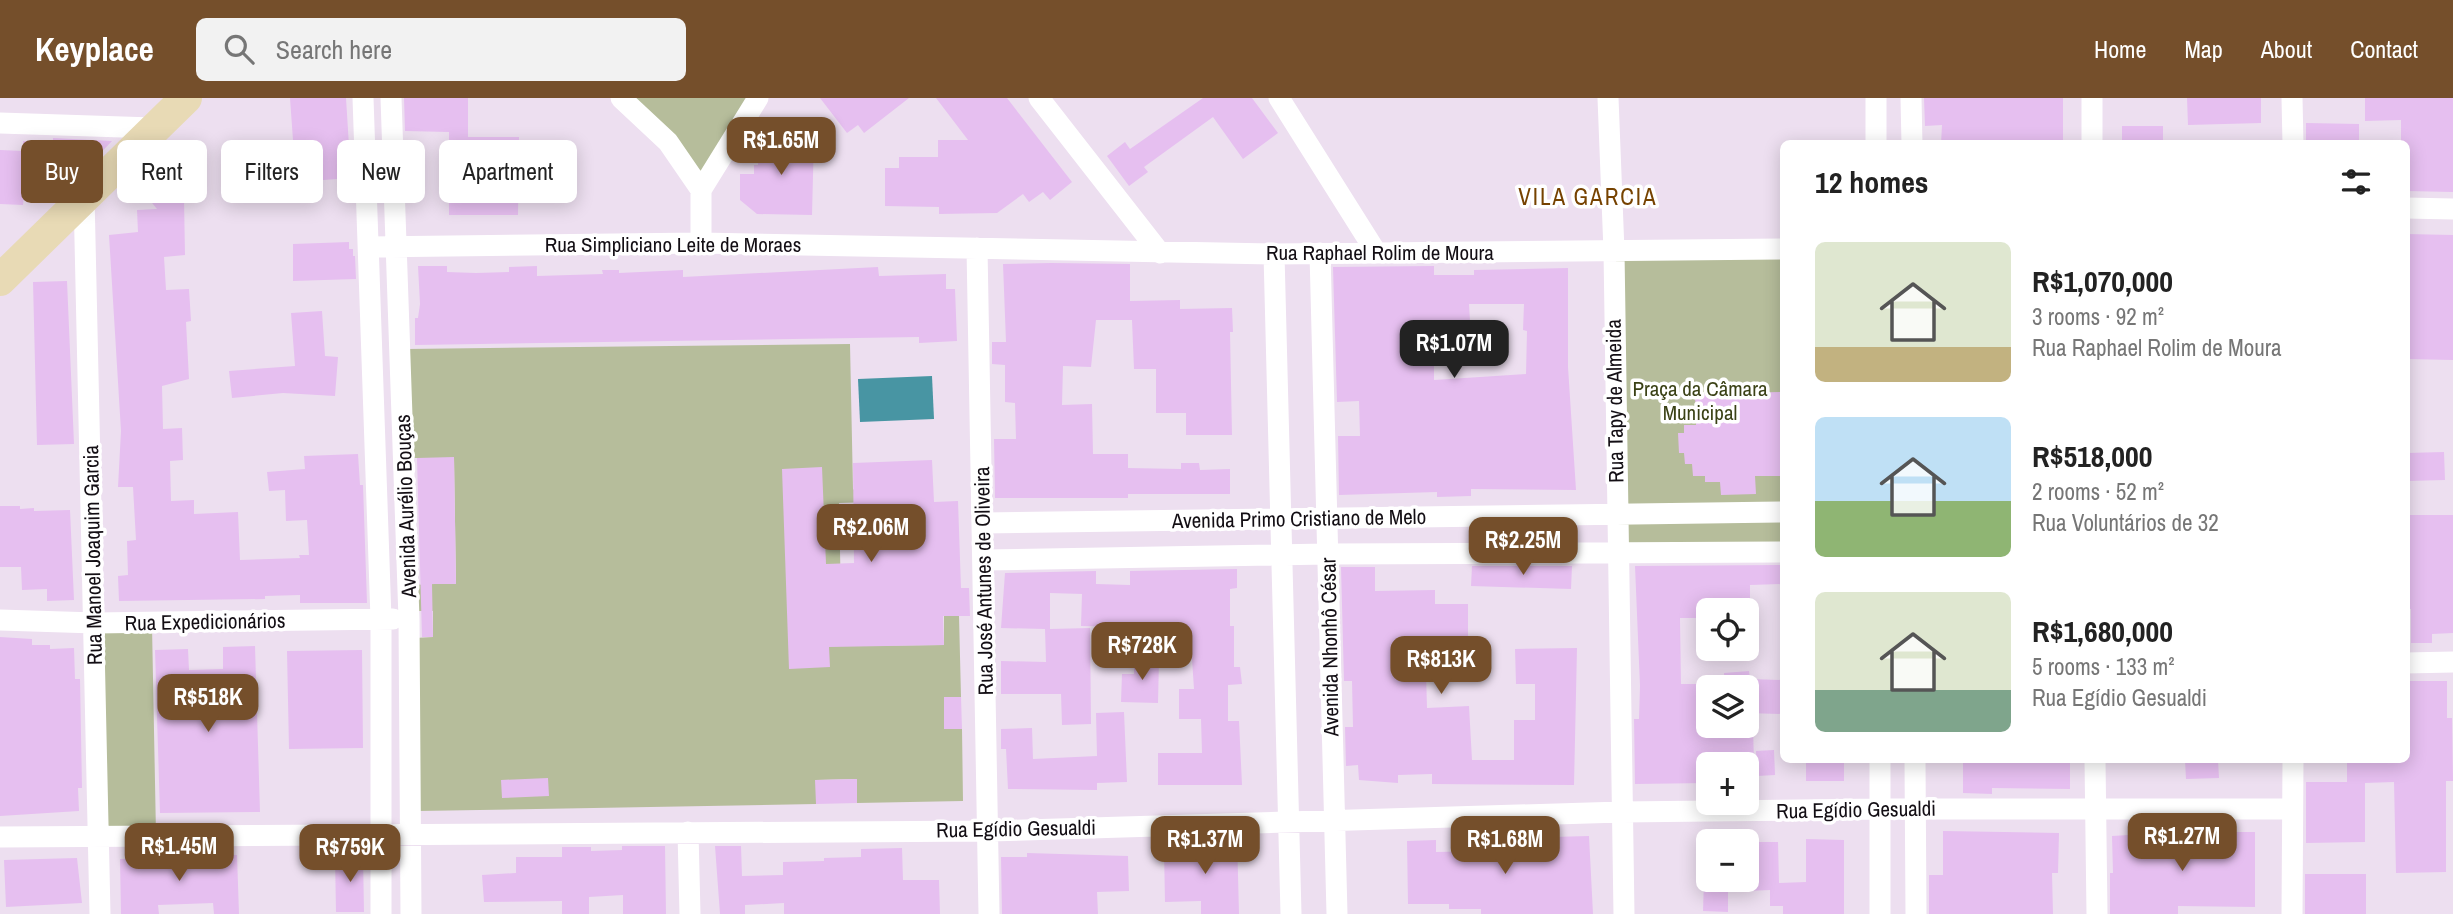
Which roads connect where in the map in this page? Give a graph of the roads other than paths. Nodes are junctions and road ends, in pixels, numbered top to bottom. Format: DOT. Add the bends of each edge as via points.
graph roads {
  1 [pos="186,98"];
  2 [pos="363,98"];
  3 [pos="391,98"];
  4 [pos="621,98"];
  5 [pos="758,98"];
  6 [pos="1039,98"];
  7 [pos="1279,98"];
  8 [pos="1608,98"];
  9 [pos="1876,98"];
  10 [pos="1911,98"];
  11 [pos="2092,98"];
  12 [pos="2292,98"];
  13 [pos="0,124"];
  14 [pos="153,128"];
  15 [pos="1876,140"];
  16 [pos="1912,140"];
  17 [pos="2092,140"];
  18 [pos="2293,140"];
  19 [pos="103,177"];
  20 [pos="701,190"];
  21 [pos="77,203"];
  22 [pos="85,203"];
  23 [pos="2410,208"];
  24 [pos="2453,209"];
  25 [pos="701,243"];
  26 [pos="370,247"];
  27 [pos="398,247"];
  28 [pos="977,248"];
  29 [pos="1780,248"];
  30 [pos="1614,251"];
  31 [pos="1376,252"];
  32 [pos="1160,253"];
  33 [pos="1320,253"];
  34 [pos="1274,254"];
  35 [pos="0,280"];
  36 [pos="1780,512"];
  37 [pos="1616,514"];
  38 [pos="1327,518"];
  39 [pos="1282,519"];
  40 [pos="983,523"];
  41 [pos="1616,551"];
  42 [pos="1780,552"];
  43 [pos="1328,554"];
  44 [pos="1282,555"];
  45 [pos="984,560"];
  46 [pos="409,619"];
  47 [pos="0,620"];
  48 [pos="381,620"];
  49 [pos="95,623"];
  50 [pos="2453,662"];
  51 [pos="2410,663"];
  52 [pos="1880,763"];
  53 [pos="1915,763"];
  54 [pos="2095,763"];
  55 [pos="2293,763"];
  56 [pos="1916,808"];
  57 [pos="1880,809"];
  58 [pos="2292,809"];
  59 [pos="2096,810"];
  60 [pos="1621,812"];
  61 [pos="1334,821"];
  62 [pos="1289,822"];
  63 [pos="989,831"];
  64 [pos="688,832"];
  65 [pos="382,835"];
  66 [pos="411,835"];
  67 [pos="0,837"];
  68 [pos="100,839"];
  69 [pos="100,914"];
  70 [pos="381,914"];
  71 [pos="411,914"];
  72 [pos="690,914"];
  73 [pos="989,914"];
  74 [pos="1291,914"];
  75 [pos="1337,914"];
  76 [pos="1624,914"];
  77 [pos="1880,914"];
  78 [pos="1916,914"];
  79 [pos="2096,914"];
  80 [pos="2292,914"];
  1 -- 14 [label="main road"];
  2 -- 26 [label="street, Avenida Aurélio Bouças"];
  3 -- 27 [label="street, Avenida Aurélio Bouças"];
  4 -- 20 [label="street" via="668,142"];
  5 -- 20 [label="street"];
  6 -- 32 [label="street"];
  7 -- 31 [label="street"];
  8 -- 30 [label="street, Rua Tapy de Almeida"];
  9 -- 15 [label="street"];
  10 -- 16 [label="street"];
  11 -- 17 [label="street"];
  12 -- 18 [label="street"];
  13 -- 14 [label="street"];
  14 -- 19 [label="main road"];
  20 -- 25 [label="street"];
  21 -- 35 [label="main road"];
  22 -- 49 [label="street, Rua Manoel Joaquim Garcia"];
  23 -- 24 [label="street"];
  25 -- 27 [label="street, Rua Simpliciano Leite de Moraes"];
  25 -- 28 [label="street, Rua Simpliciano Leite de Moraes"];
  26 -- 27 [label="street, Rua Simpliciano Leite de Moraes"];
  26 -- 48 [label="street, Avenida Aurélio Bouças"];
  27 -- 46 [label="street, Avenida Aurélio Bouças"];
  28 -- 32 [label="street, Rua Raphael Rolim de Moura"];
  28 -- 40 [label="street, Rua José Antunes de Oliveira"];
  29 -- 30 [label="street, Rua Raphael Rolim de Moura"];
  30 -- 31 [label="street, Rua Raphael Rolim de Moura"];
  30 -- 37 [label="street, Rua Tapy de Almeida"];
  31 -- 33 [label="street, Rua Raphael Rolim de Moura"];
  32 -- 34 [label="street, Rua Raphael Rolim de Moura"];
  33 -- 34 [label="street, Rua Raphael Rolim de Moura"];
  33 -- 38 [label="street, Avenida Nhonhô César"];
  34 -- 39 [label="street"];
  36 -- 37 [label="street, Avenida Primo Cristiano de Melo"];
  37 -- 38 [label="street, Avenida Primo Cristiano de Melo"];
  37 -- 41 [label="street, Rua Tapy de Almeida"];
  38 -- 39 [label="street, Avenida Primo Cristiano de Melo"];
  38 -- 43 [label="street, Avenida Nhonhô César"];
  39 -- 40 [label="street, Avenida Primo Cristiano de Melo"];
  39 -- 44 [label="street"];
  40 -- 45 [label="street, Rua José Antunes de Oliveira"];
  41 -- 42 [label="street, Avenida Primo Cristiano de Melo"];
  41 -- 43 [label="street, Avenida Primo Cristiano de Melo"];
  41 -- 60 [label="street, Rua Tapy de Almeida"];
  43 -- 44 [label="street, Avenida Primo Cristiano de Melo"];
  43 -- 61 [label="street, Avenida Nhonhô César"];
  44 -- 45 [label="street, Avenida Primo Cristiano de Melo"];
  44 -- 62 [label="street"];
  45 -- 63 [label="street, Rua José Antunes de Oliveira"];
  46 -- 48 [label="street, Rua Expedicionários"];
  46 -- 66 [label="street, Avenida Aurélio Bouças"];
  47 -- 49 [label="street, Rua Expedicionários"];
  48 -- 49 [label="street, Rua Expedicionários"];
  48 -- 65 [label="street, Avenida Aurélio Bouças"];
  49 -- 68 [label="street, Rua Manoel Joaquim Garcia"];
  50 -- 51 [label="street"];
  52 -- 57 [label="street"];
  53 -- 56 [label="street"];
  54 -- 59 [label="street"];
  55 -- 58 [label="street"];
  56 -- 57 [label="street, Rua Egídio Gesualdi"];
  56 -- 59 [label="street, Rua Egídio Gesualdi"];
  56 -- 78 [label="street"];
  57 -- 60 [label="street, Rua Egídio Gesualdi"];
  57 -- 77 [label="street"];
  58 -- 59 [label="street, Rua Egídio Gesualdi"];
  58 -- 80 [label="street"];
  59 -- 79 [label="street"];
  60 -- 61 [label="street, Rua Egídio Gesualdi"];
  60 -- 76 [label="street, Rua Tapy de Almeida"];
  61 -- 62 [label="street, Rua Egídio Gesualdi"];
  61 -- 75 [label="street, Avenida Nhonhô César"];
  62 -- 63 [label="street, Rua Egídio Gesualdi"];
  62 -- 74 [label="street"];
  63 -- 64 [label="street, Rua Egídio Gesualdi"];
  63 -- 73 [label="street, Rua José Antunes de Oliveira"];
  64 -- 66 [label="street, Rua Egídio Gesualdi"];
  64 -- 72 [label="street"];
  65 -- 66 [label="street, Rua Egídio Gesualdi"];
  65 -- 68 [label="street, Rua Egídio Gesualdi"];
  65 -- 70 [label="street, Avenida Aurélio Bouças"];
  66 -- 71 [label="street, Avenida Aurélio Bouças"];
  67 -- 68 [label="street, Rua Egídio Gesualdi"];
  68 -- 69 [label="street, Rua Manoel Joaquim Garcia"];
}
